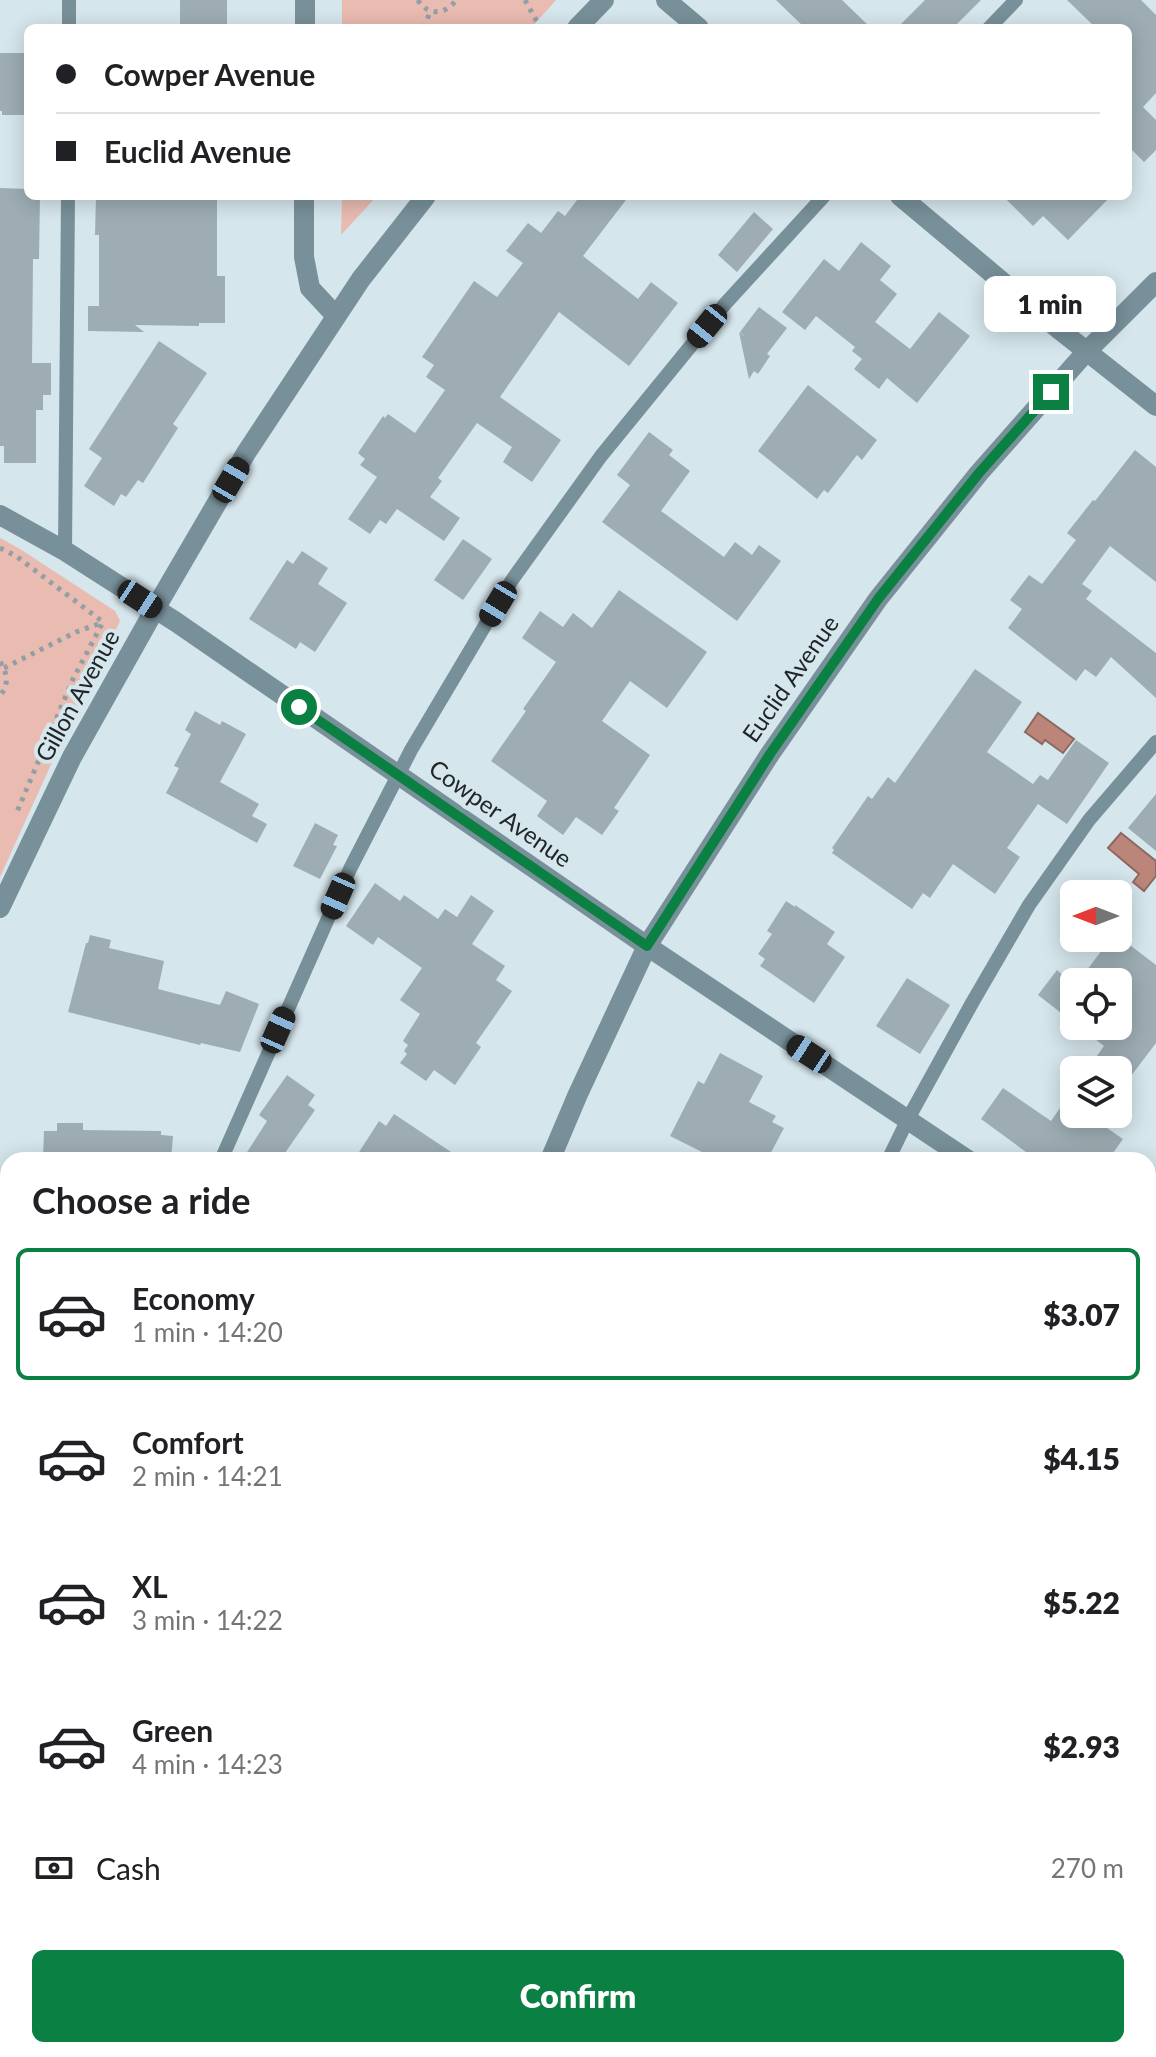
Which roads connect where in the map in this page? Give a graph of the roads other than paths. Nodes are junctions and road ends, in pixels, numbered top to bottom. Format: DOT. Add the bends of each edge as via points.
graph roads {
  1 [pos="69,0"];
  2 [pos="305,0"];
  3 [pos="604,0"];
  4 [pos="666,0"];
  5 [pos="1016,0"];
  6 [pos="69,24"];
  7 [pos="305,24"];
  8 [pos="581,24"];
  9 [pos="694,24"];
  10 [pos="993,24"];
  11 [pos="68,200"];
  12 [pos="304,200"];
  13 [pos="423,200"];
  14 [pos="820,200"];
  15 [pos="905,200"];
  16 [pos="1156,282"];
  17 [pos="336,316"];
  18 [pos="1086,352"];
  19 [pos="1156,406"];
  20 [pos="0,515"];
  21 [pos="65,551"];
  22 [pos="155,609"];
  23 [pos="1156,742"];
  24 [pos="398,775"];
  25 [pos="0,908"];
  26 [pos="647,946"];
  27 [pos="908,1119"];
  28 [pos="225,1152"];
  29 [pos="553,1152"];
  30 [pos="892,1152"];
  31 [pos="956,1152"];
  1 -- 6 [label="lane"];
  2 -- 7 [label="street"];
  3 -- 8 [label="street"];
  4 -- 9 [label="street"];
  5 -- 10 [label="lane"];
  11 -- 21 [label="lane"];
  12 -- 17 [label="street" via="310,288"];
  13 -- 17 [label="street, Gillon Avenue"];
  14 -- 24 [label="lane" via="725,304 601,456 512,580"];
  15 -- 18 [label="street"];
  16 -- 18 [label="street, Euclid Avenue"];
  17 -- 22 [label="street, Gillon Avenue" via="246,453"];
  18 -- 19 [label="street"];
  18 -- 26 [label="street, Euclid Avenue" via="878,599 770,754"];
  20 -- 21 [label="street, Cowper Avenue"];
  21 -- 22 [label="street, Cowper Avenue"];
  22 -- 24 [label="street, Cowper Avenue"];
  22 -- 25 [label="street, Gillon Avenue" via="72,757"];
  23 -- 27 [label="lane" via="1089,820 1029,905"];
  24 -- 26 [label="street, Cowper Avenue"];
  24 -- 28 [label="lane" via="350,869"];
  26 -- 27 [label="street, Cowper Avenue"];
  26 -- 29 [label="street, Euclid Avenue"];
  27 -- 30 [label="lane"];
  27 -- 31 [label="street, Cowper Avenue"];
}
